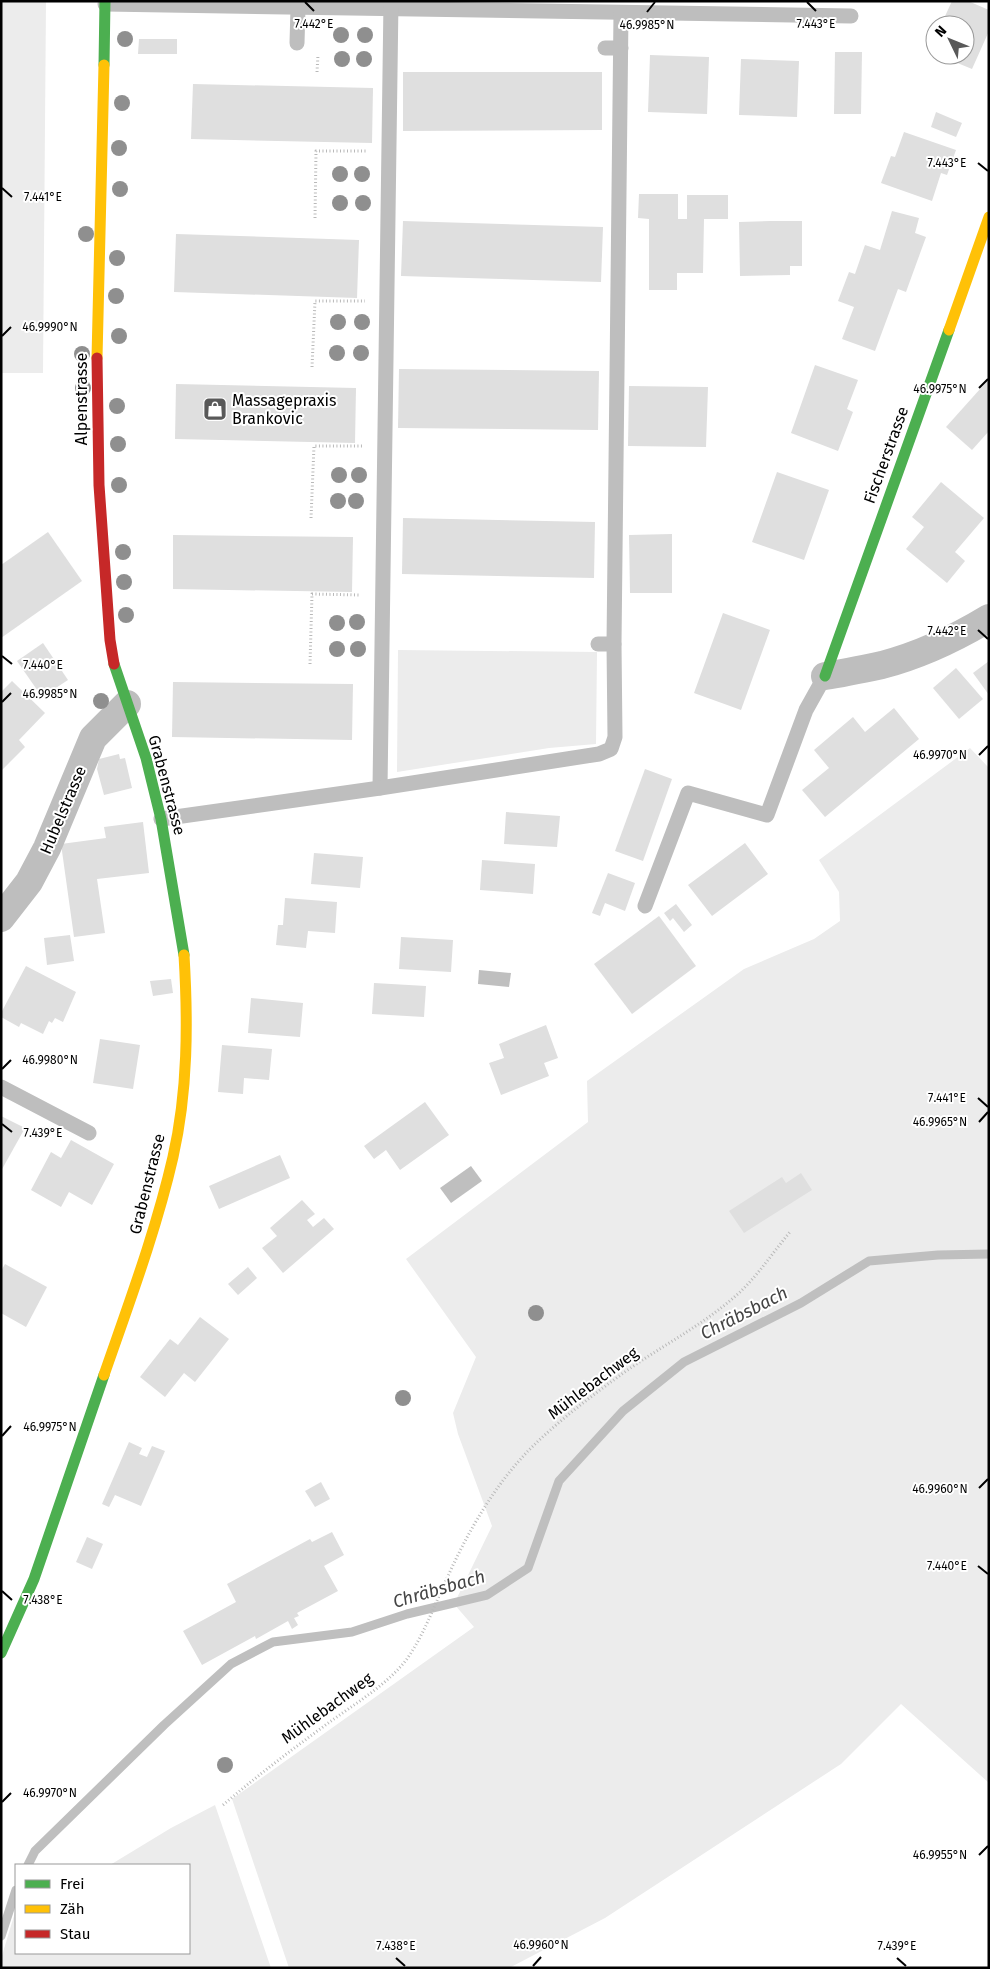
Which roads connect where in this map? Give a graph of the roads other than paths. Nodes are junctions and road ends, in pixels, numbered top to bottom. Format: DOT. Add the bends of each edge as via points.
graph roads {
  1 [pos="105,3"];
  2 [pos="267,4"];
  3 [pos="391,5"];
  4 [pos="298,8"];
  5 [pos="621,13"];
  6 [pos="851,16"];
  7 [pos="297,43"];
  8 [pos="606,48"];
  9 [pos="621,48"];
  10 [pos="989,217"];
  11 [pos="989,618"];
  12 [pos="598,644"];
  13 [pos="614,644"];
  14 [pos="825,676"];
  15 [pos="127,704"];
  16 [pos="380,788"];
  17 [pos="161,819"];
  18 [pos="645,906"];
  19 [pos="1,918"];
  20 [pos="1,1087"];
  21 [pos="89,1133"];
  22 [pos="1,1653"];
  1 -- 2 [label="lane"];
  1 -- 15 [label="street, Alpenstrasse" via="97,365 99,477 110,640"];
  2 -- 4 [label="lane"];
  3 -- 4 [label="lane"];
  3 -- 5 [label="lane"];
  3 -- 16 [label="lane"];
  4 -- 7 [label="lane"];
  5 -- 6 [label="lane"];
  5 -- 9 [label="lane"];
  8 -- 9 [label="lane"];
  9 -- 13 [label="lane" via="613,197 609,495"];
  10 -- 14 [label="street, Fischerstrasse"];
  11 -- 14 [label="street" via="923,651 883,664"];
  12 -- 13 [label="lane"];
  13 -- 16 [label="lane" via="615,736 611,749"];
  14 -- 18 [label="lane" via="806,710 767,815 688,793"];
  15 -- 17 [label="street, Grabenstrasse" via="146,758"];
  15 -- 19 [label="street, Hubelstrasse" via="94,738 30,882"];
  16 -- 17 [label="lane"];
  17 -- 22 [label="street, Grabenstrasse" via="184,953 187,1004 185,1060 173,1156 153,1232 34,1579"];
  20 -- 21 [label="lane"];
}
